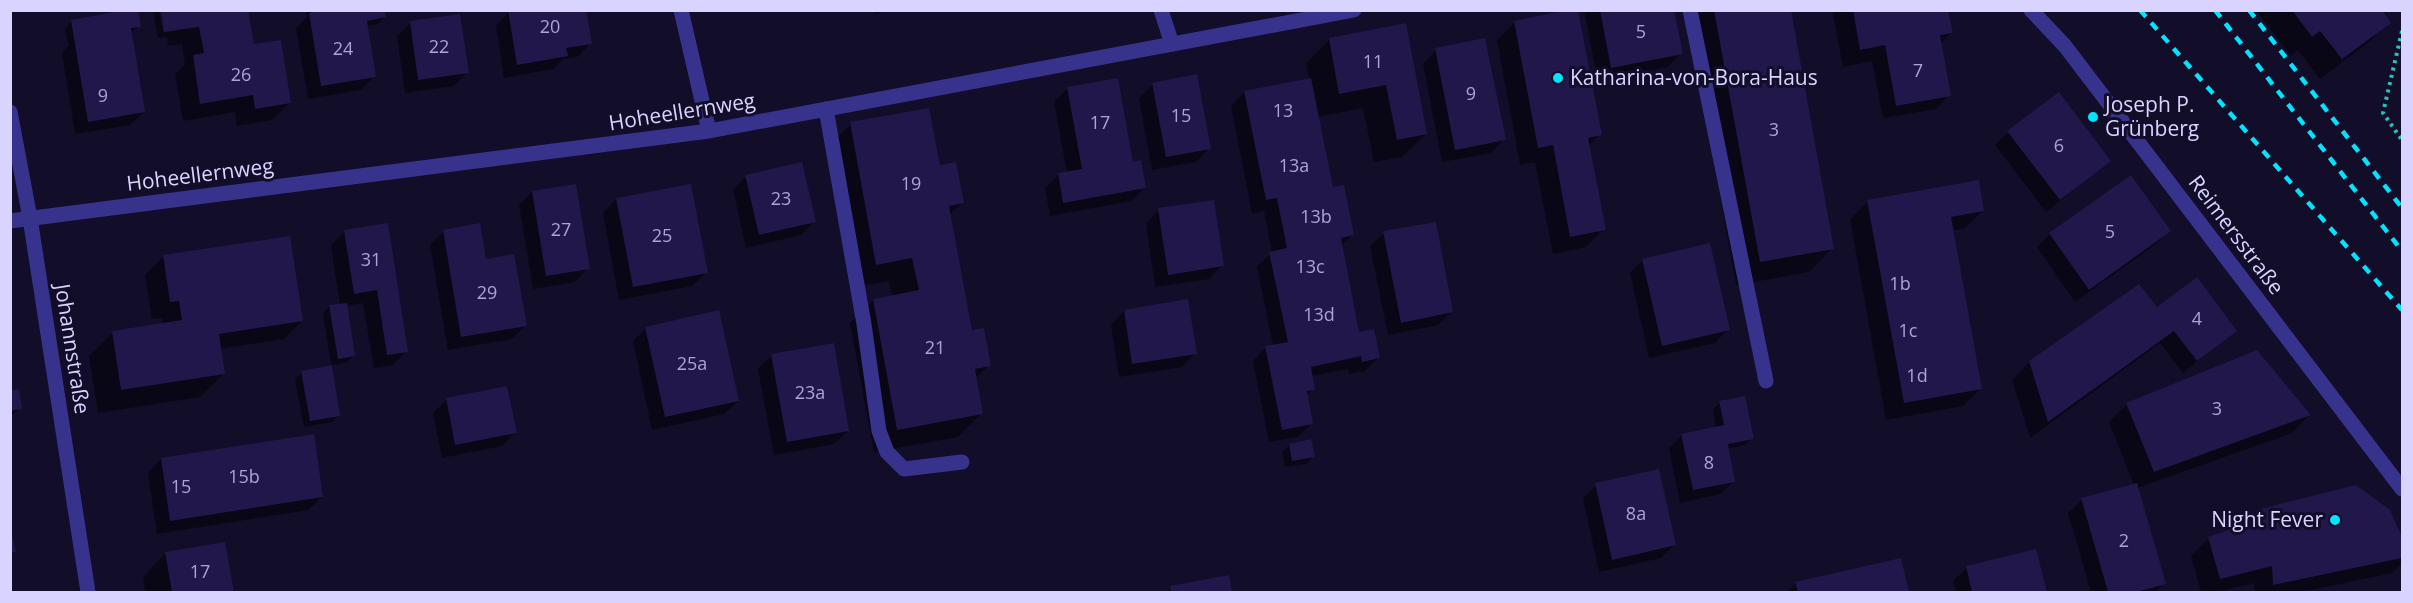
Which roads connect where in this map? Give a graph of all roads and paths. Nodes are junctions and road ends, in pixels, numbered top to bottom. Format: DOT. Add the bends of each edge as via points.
graph roads {
  1 [pos="681,10"];
  2 [pos="1161,10"];
  3 [pos="1354,10"];
  4 [pos="1690,10"];
  5 [pos="2031,10"];
  6 [pos="2403,31"];
  7 [pos="1172,44"];
  8 [pos="826,109"];
  9 [pos="10,112"];
  10 [pos="709,131"];
  11 [pos="2403,140"];
  12 [pos="30,218"];
  13 [pos="10,221"];
  14 [pos="1766,381"];
  15 [pos="963,462"];
  16 [pos="2403,489"];
  17 [pos="88,592"];
  1 -- 10 [label="street"];
  2 -- 7 [label="street"];
  3 -- 7 [label="street, Hoheellernweg"];
  4 -- 14 [label="street"];
  5 -- 16 [label="street, Reimersstraße" via="2065,46"];
  6 -- 11 [label="path" via="2383,113"];
  7 -- 8 [label="street, Hoheellernweg"];
  8 -- 10 [label="street, Hoheellernweg"];
  8 -- 15 [label="street" via="879,431 887,452 904,469"];
  9 -- 12 [label="street, Johannstraße"];
  10 -- 12 [label="street, Hoheellernweg"];
  12 -- 13 [label="street, Hoheellernweg"];
  12 -- 17 [label="street, Johannstraße"];
}
